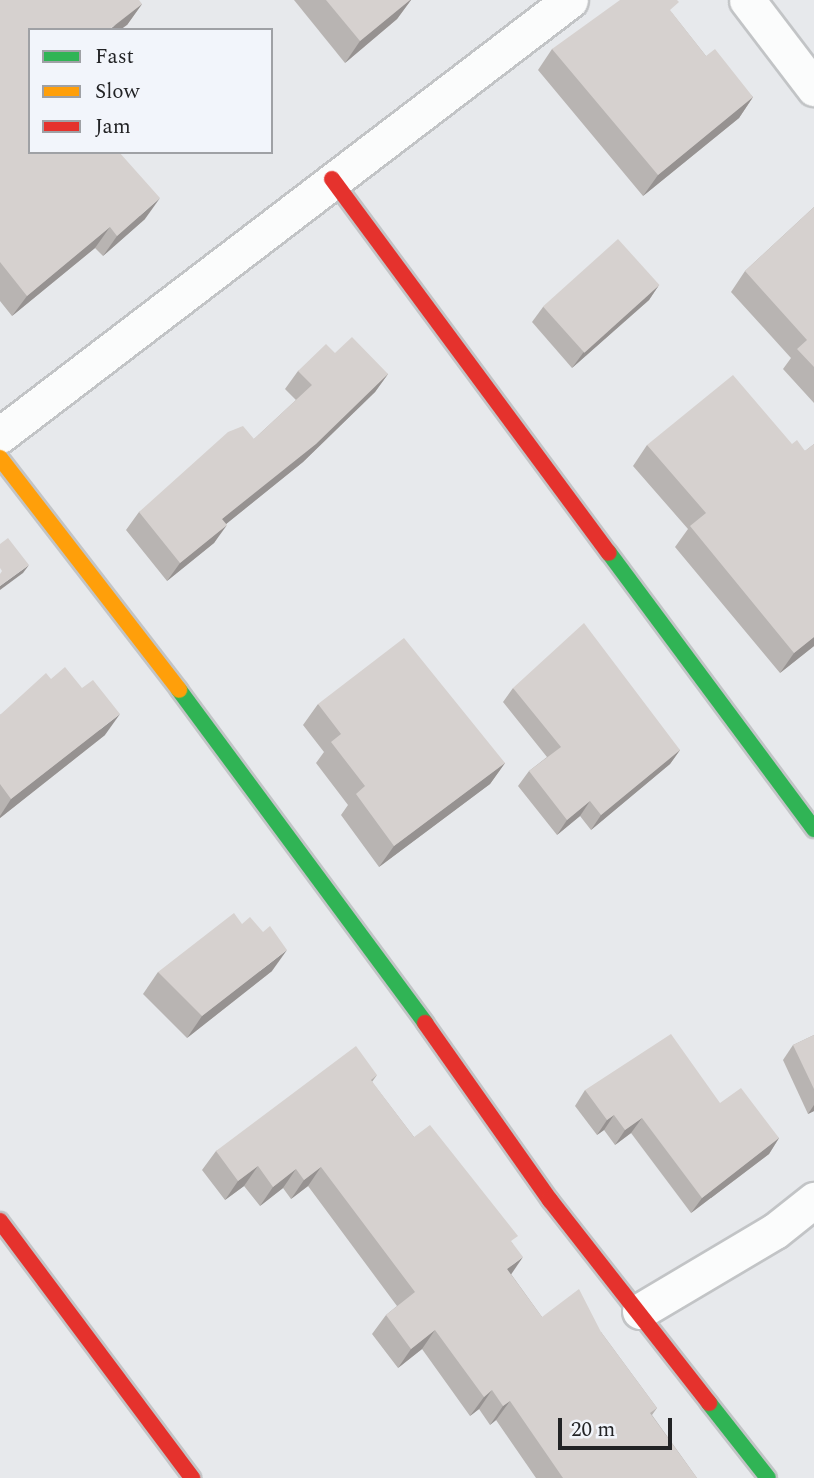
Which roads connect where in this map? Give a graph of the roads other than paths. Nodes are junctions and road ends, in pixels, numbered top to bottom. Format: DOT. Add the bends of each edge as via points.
graph roads {
  1 [pos="570,0"];
  2 [pos="747,0"];
  3 [pos="814,88"];
  4 [pos="332,179"];
  5 [pos="0,435"];
  6 [pos="0,458"];
  7 [pos="814,829"];
  8 [pos="814,1200"];
  9 [pos="0,1221"];
  10 [pos="640,1311"];
  11 [pos="192,1478"];
  12 [pos="768,1478"];
  1 -- 4 [label="street"];
  2 -- 3 [label="street"];
  4 -- 5 [label="street"];
  4 -- 7 [label="street"];
  6 -- 10 [label="street" via="312,862 550,1200"];
  8 -- 10 [label="street" via="775,1231"];
  9 -- 11 [label="street"];
  10 -- 12 [label="street"];
}
